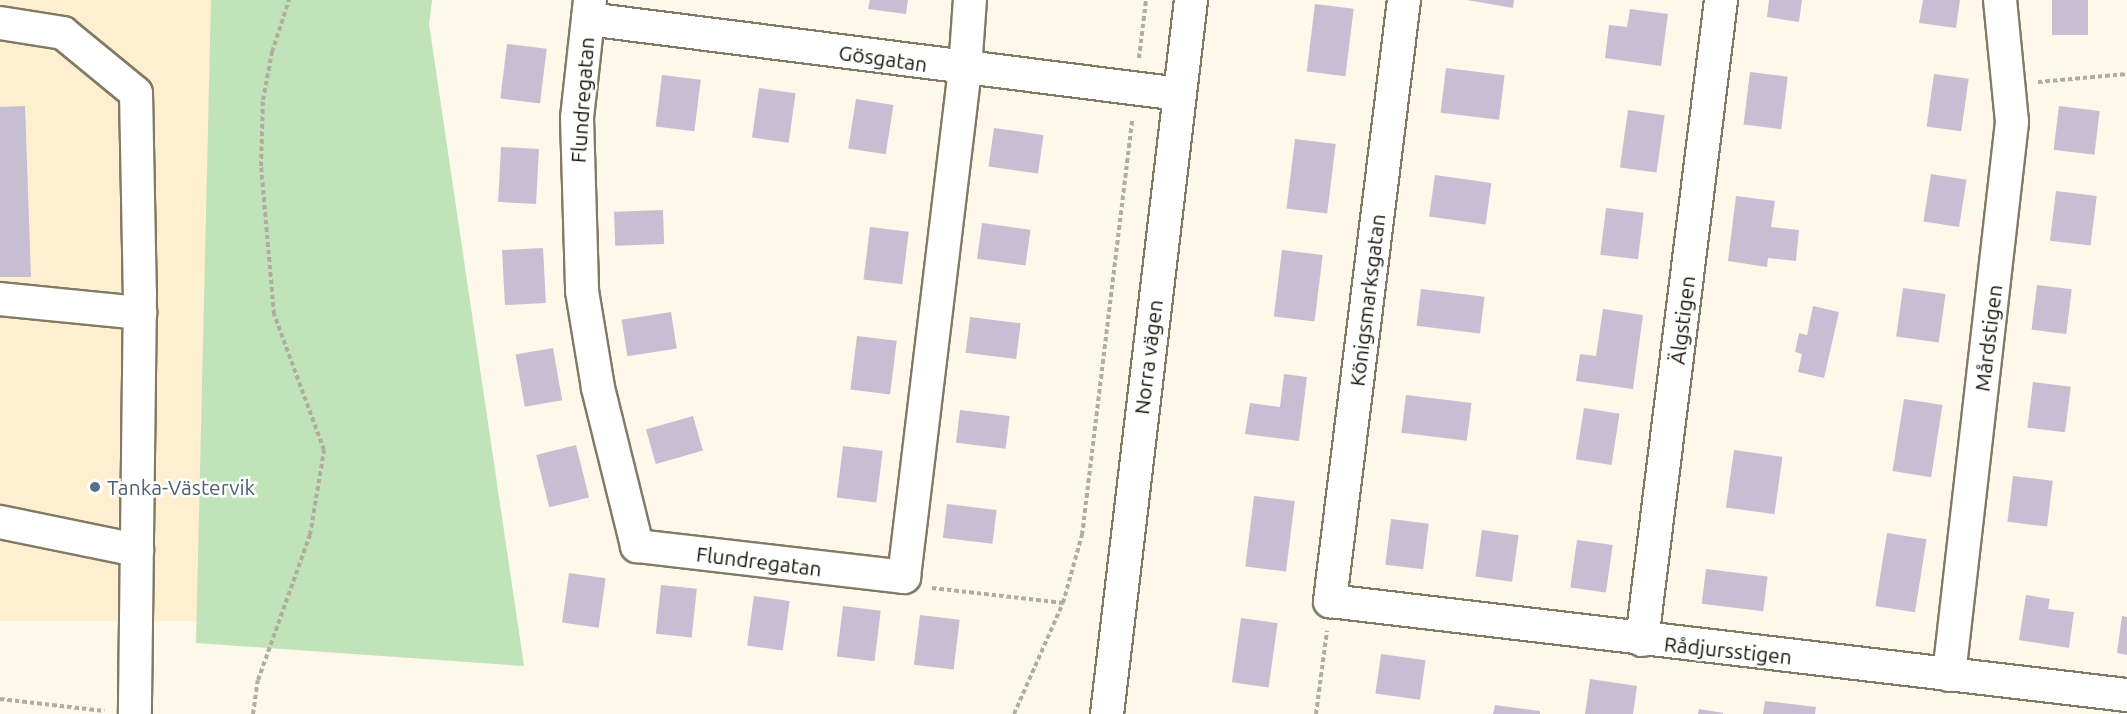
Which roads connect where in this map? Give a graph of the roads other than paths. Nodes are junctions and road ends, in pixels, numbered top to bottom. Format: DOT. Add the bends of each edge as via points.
graph roads {
  1 [pos="970,0"];
  2 [pos="1191,0"];
  3 [pos="1404,0"];
  4 [pos="1721,0"];
  5 [pos="2000,0"];
  6 [pos="589,9"];
  7 [pos="0,23"];
  8 [pos="965,69"];
  9 [pos="1179,94"];
  10 [pos="0,299"];
  11 [pos="140,313"];
  12 [pos="0,522"];
  13 [pos="137,550"];
  14 [pos="1330,601"];
  15 [pos="1642,640"];
  16 [pos="1949,675"];
  17 [pos="2127,695"];
  18 [pos="123,713"];
  19 [pos="1107,714"];
  1 -- 8 [label="street"];
  2 -- 9 [label="street, Norra vägen"];
  3 -- 14 [label="street, Königsmarksgatan"];
  4 -- 15 [label="street, Älgstigen"];
  5 -- 16 [label="street, Mårdstigen" via="2012,122"];
  6 -- 8 [label="street, Gösgatan"];
  6 -- 8 [label="street, Flundregatan" via="577,118 582,291 598,388 637,546 904,577"];
  7 -- 11 [label="street" via="63,33 136,93"];
  8 -- 9 [label="street, Gösgatan"];
  9 -- 19 [label="street, Norra vägen"];
  10 -- 11 [label="street"];
  11 -- 13 [label="street"];
  12 -- 13 [label="street"];
  13 -- 18 [label="street"];
  14 -- 15 [label="street, Rådjursstigen"];
  15 -- 16 [label="street, Rådjursstigen"];
  16 -- 17 [label="street, Rådjursstigen"];
}
